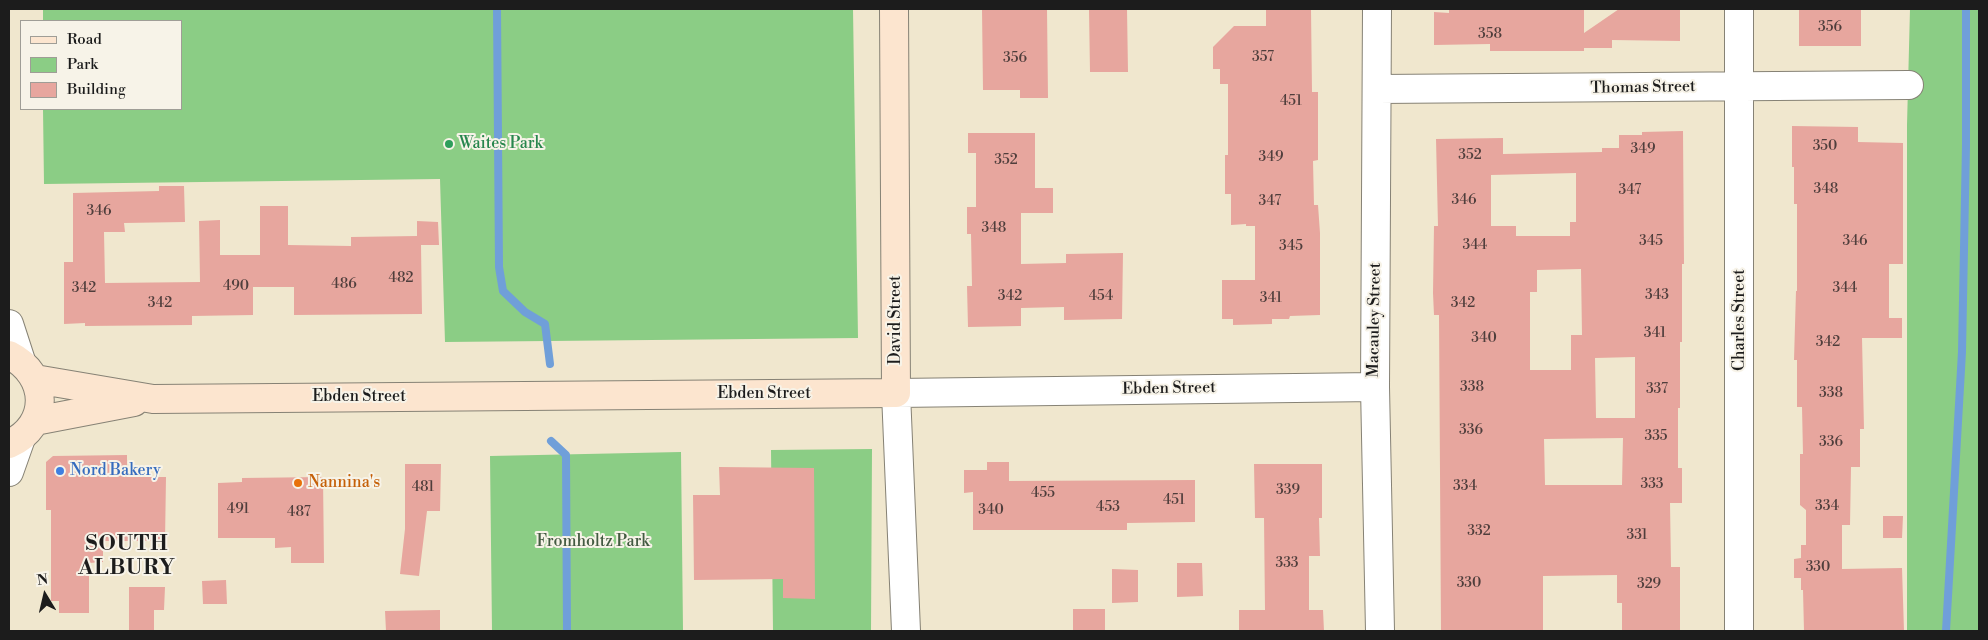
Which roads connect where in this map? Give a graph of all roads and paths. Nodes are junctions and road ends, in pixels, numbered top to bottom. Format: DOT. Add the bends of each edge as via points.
graph roads {
  1 [pos="894,9"];
  2 [pos="1377,9"];
  3 [pos="1739,9"];
  4 [pos="1909,84"];
  5 [pos="1740,87"];
  6 [pos="1378,89"];
  7 [pos="9,324"];
  8 [pos="22,365"];
  9 [pos="1375,387"];
  10 [pos="896,393"];
  11 [pos="153,399"];
  12 [pos="21,435"];
  13 [pos="9,472"];
  14 [pos="906,631"];
  15 [pos="1380,631"];
  16 [pos="1739,631"];
  1 -- 10 [label="street, David Street"];
  2 -- 6 [label="street, Macauley Street"];
  3 -- 5 [label="street, Charles Street"];
  4 -- 5 [label="street, Thomas Street"];
  5 -- 6 [label="street, Thomas Street"];
  5 -- 16 [label="street, Charles Street"];
  6 -- 9 [label="street, Macauley Street"];
  7 -- 8 [label="street"];
  8 -- 11 [label="street, Ebden Street"];
  8 -- 12 [label="street" via="40,400"];
  9 -- 10 [label="street, Ebden Street"];
  9 -- 15 [label="street, Macauley Street"];
  10 -- 11 [label="street, Ebden Street"];
  10 -- 14 [label="street, David Street"];
  11 -- 12 [label="street, Ebden Street"];
  12 -- 13 [label="street"];
}
